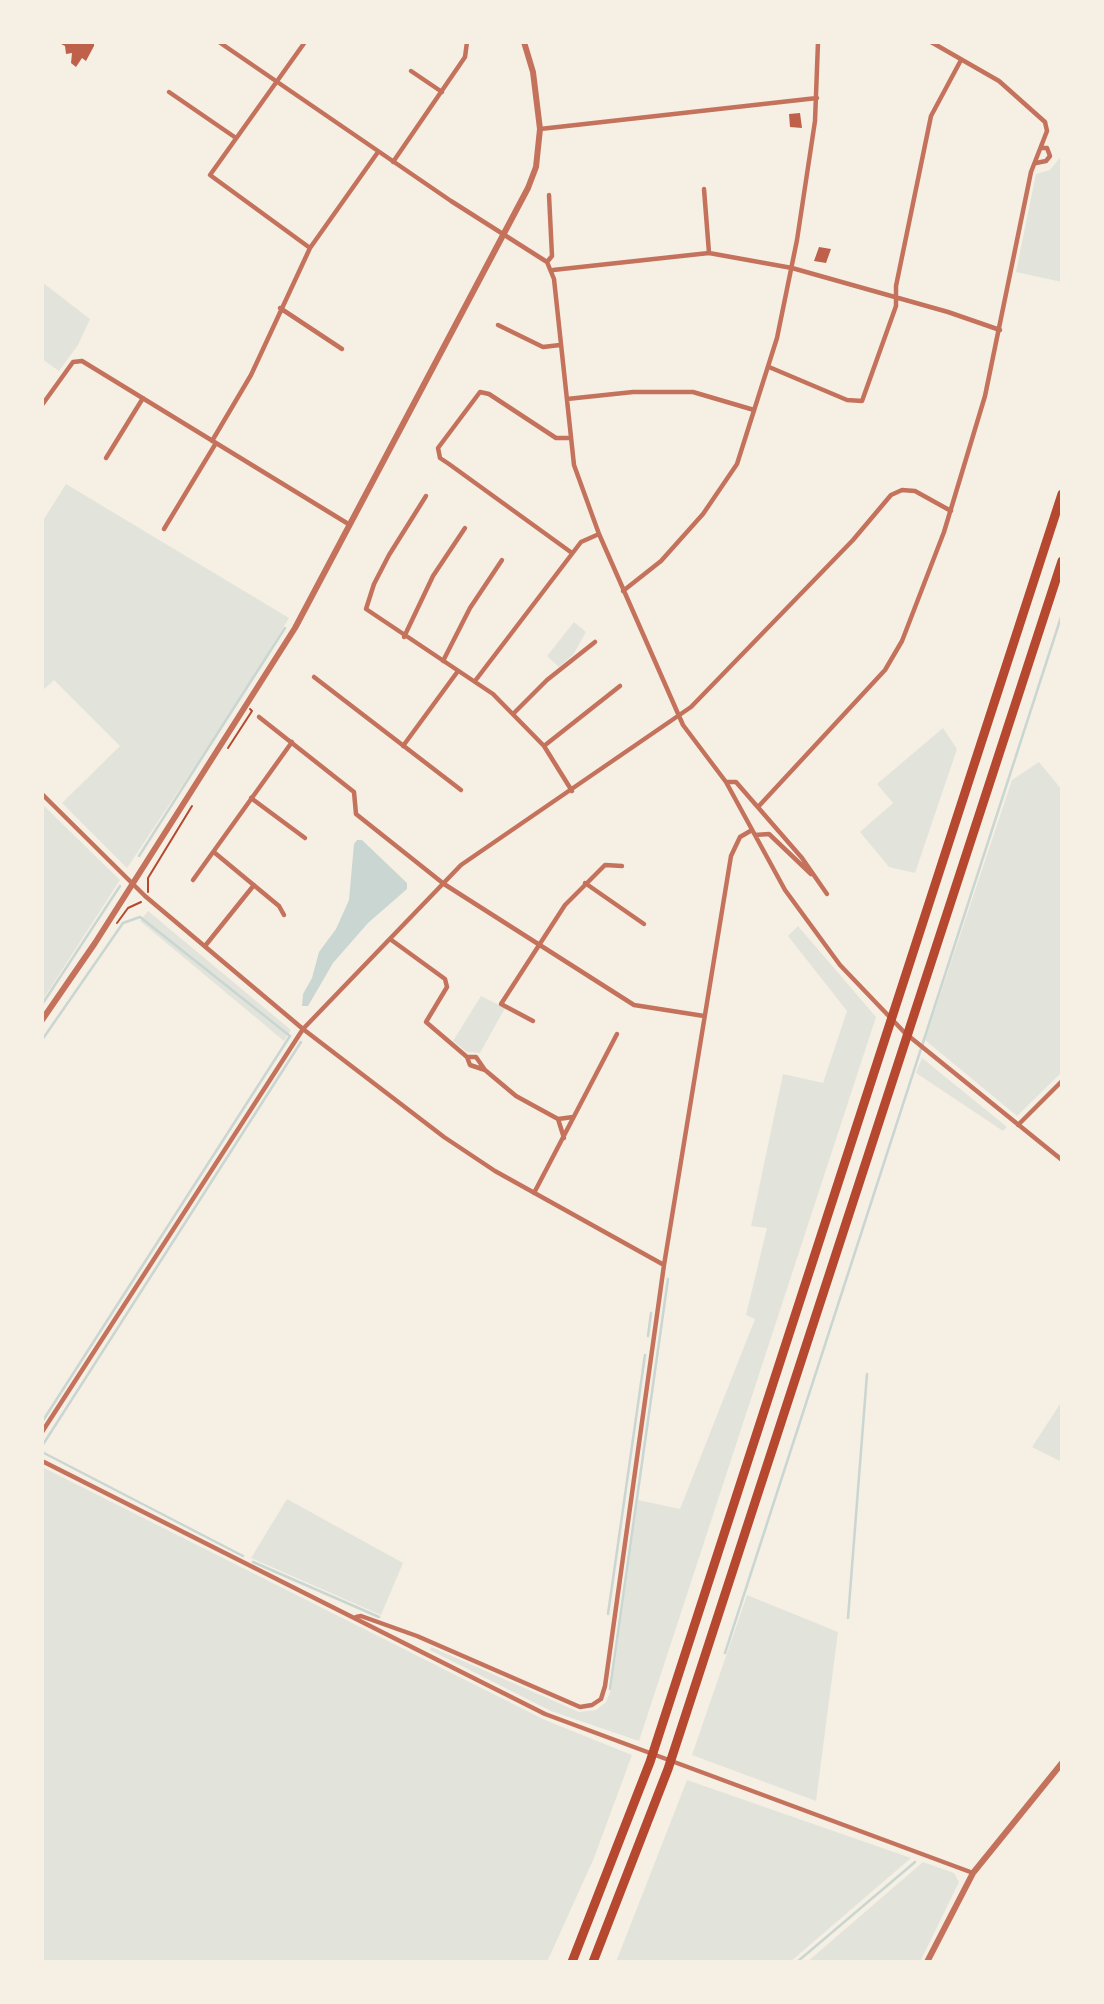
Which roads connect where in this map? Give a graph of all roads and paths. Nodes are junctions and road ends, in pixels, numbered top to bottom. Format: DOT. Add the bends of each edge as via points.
graph roads {
  1 [pos="219,42"];
  2 [pos="305,42"];
  3 [pos="467,42"];
  4 [pos="524,42"];
  5 [pos="818,42"];
  6 [pos="932,42"];
  7 [pos="961,60"];
  8 [pos="411,71"];
  9 [pos="276,82"];
  10 [pos="169,92"];
  11 [pos="442,92"];
  12 [pos="817,99"];
  13 [pos="540,129"];
  14 [pos="236,138"];
  15 [pos="1041,148"];
  16 [pos="378,152"];
  17 [pos="393,162"];
  18 [pos="1035,163"];
  19 [pos="704,189"];
  20 [pos="549,195"];
  21 [pos="502,235"];
  22 [pos="310,248"];
  23 [pos="709,253"];
  24 [pos="547,261"];
  25 [pos="792,268"];
  26 [pos="553,270"];
  27 [pos="896,297"];
  28 [pos="281,308"];
  29 [pos="498,325"];
  30 [pos="1000,330"];
  31 [pos="560,345"];
  32 [pos="342,349"];
  33 [pos="769,367"];
  34 [pos="143,398"];
  35 [pos="567,399"];
  36 [pos="42,405"];
  37 [pos="754,410"];
  38 [pos="570,438"];
  39 [pos="214,442"];
  40 [pos="106,458"];
  41 [pos="1062,495"];
  42 [pos="426,496"];
  43 [pos="951,511"];
  44 [pos="350,525"];
  45 [pos="464,528"];
  46 [pos="164,529"];
  47 [pos="598,534"];
  48 [pos="572,553"];
  49 [pos="502,560"];
  50 [pos="1062,561"];
  51 [pos="623,591"];
  52 [pos="404,637"];
  53 [pos="595,642"];
  54 [pos="443,662"];
  55 [pos="458,671"];
  56 [pos="314,677"];
  57 [pos="475,681"];
  58 [pos="620,687"];
  59 [pos="253,711"];
  60 [pos="514,713"];
  61 [pos="678,715"];
  62 [pos="259,716"];
  63 [pos="292,741"];
  64 [pos="403,746"];
  65 [pos="544,746"];
  66 [pos="224,755"];
  67 [pos="726,782"];
  68 [pos="461,790"];
  69 [pos="572,791"];
  70 [pos="42,794"];
  71 [pos="251,798"];
  72 [pos="195,800"];
  73 [pos="758,807"];
  74 [pos="754,832"];
  75 [pos="305,838"];
  76 [pos="215,853"];
  77 [pos="622,866"];
  78 [pos="813,875"];
  79 [pos="193,880"];
  80 [pos="585,883"];
  81 [pos="133,884"];
  82 [pos="443,884"];
  83 [pos="254,886"];
  84 [pos="827,894"];
  85 [pos="145,896"];
  86 [pos="284,915"];
  87 [pos="643,924"];
  88 [pos="390,939"];
  89 [pos="539,945"];
  90 [pos="205,946"];
  91 [pos="704,1016"];
  92 [pos="42,1020"];
  93 [pos="533,1021"];
  94 [pos="303,1029"];
  95 [pos="617,1034"];
  96 [pos="467,1057"];
  97 [pos="485,1070"];
  98 [pos="1062,1081"];
  99 [pos="573,1117"];
  100 [pos="558,1119"];
  101 [pos="1018,1125"];
  102 [pos="564,1138"];
  103 [pos="1062,1160"];
  104 [pos="534,1193"];
  105 [pos="664,1265"];
  106 [pos="42,1432"];
  107 [pos="42,1461"];
  108 [pos="355,1617"];
  109 [pos="1062,1763"];
  110 [pos="973,1873"];
  111 [pos="572,1962"];
  112 [pos="593,1962"];
  113 [pos="927,1962"];
  1 -- 9 [label="street"];
  2 -- 9 [label="street"];
  3 -- 11 [label="street" via="465,57"];
  4 -- 13 [label="street"];
  5 -- 12 [label="street"];
  6 -- 7 [label="street"];
  7 -- 15 [label="street" via="999,81 1045,122"];
  7 -- 27 [label="street" via="932,116"];
  8 -- 11 [label="street"];
  9 -- 14 [label="street"];
  9 -- 16 [label="street"];
  10 -- 14 [label="street"];
  11 -- 17 [label="street"];
  12 -- 13 [label="street"];
  12 -- 25 [label="street"];
  13 -- 21 [label="street" via="536,167"];
  14 -- 22 [label="street" via="211,172 212,178"];
  15 -- 18 [label="street"];
  15 -- 18 [label="street" via="1047,148 1051,156"];
  16 -- 17 [label="street"];
  16 -- 22 [label="street"];
  17 -- 21 [label="street"];
  18 -- 30 [label="street"];
  19 -- 23 [label="street"];
  20 -- 24 [label="street" via="552,256"];
  21 -- 24 [label="street"];
  21 -- 44 [label="street"];
  22 -- 28 [label="street"];
  23 -- 25 [label="street"];
  23 -- 26 [label="street"];
  24 -- 26 [label="street"];
  25 -- 27 [label="street"];
  25 -- 33 [label="street"];
  26 -- 31 [label="street"];
  27 -- 30 [label="street"];
  27 -- 33 [label="street" via="862,401 847,400"];
  28 -- 32 [label="street"];
  28 -- 39 [label="street"];
  29 -- 31 [label="street" via="543,347"];
  30 -- 43 [label="street"];
  31 -- 35 [label="street"];
  33 -- 37 [label="street"];
  34 -- 36 [label="street" via="77,360"];
  34 -- 39 [label="street"];
  34 -- 40 [label="street"];
  35 -- 37 [label="street" via="634,391 693,392"];
  35 -- 38 [label="street"];
  37 -- 51 [label="street" via="733,472 703,514 661,561"];
  38 -- 47 [label="street"];
  38 -- 48 [label="street" via="556,438 480,392 438,448 440,458"];
  39 -- 44 [label="street"];
  39 -- 46 [label="street"];
  41 -- 111 [label="highway" via="650,1762"];
  42 -- 52 [label="street" via="388,555 366,604 369,614"];
  43 -- 61 [label="street" via="915,491 891,495 853,540"];
  43 -- 73 [label="street" via="895,656"];
  44 -- 81 [label="street" via="295,628"];
  45 -- 52 [label="street" via="433,576"];
  47 -- 48 [label="street" via="580,542"];
  47 -- 51 [label="street"];
  48 -- 57 [label="street"];
  49 -- 54 [label="street" via="470,608"];
  50 -- 112 [label="highway" via="668,1769"];
  51 -- 61 [label="street"];
  52 -- 54 [label="street"];
  53 -- 60 [label="street"];
  54 -- 55 [label="street"];
  55 -- 57 [label="street"];
  55 -- 64 [label="street"];
  56 -- 64 [label="street"];
  57 -- 60 [label="street"];
  58 -- 65 [label="street"];
  59 -- 66 [label="path"];
  60 -- 65 [label="street"];
  61 -- 67 [label="street"];
  61 -- 69 [label="street"];
  62 -- 63 [label="street"];
  63 -- 71 [label="street"];
  63 -- 82 [label="street" via="354,792 356,814"];
  64 -- 68 [label="street"];
  65 -- 69 [label="street"];
  67 -- 73 [label="street" via="736,782"];
  67 -- 74 [label="street"];
  69 -- 82 [label="street" via="461,865"];
  70 -- 81 [label="street"];
  71 -- 75 [label="street"];
  71 -- 76 [label="street"];
  72 -- 85 [label="path" via="148,878 150,889"];
  73 -- 78 [label="street"];
  74 -- 78 [label="street" via="769,834"];
  74 -- 91 [label="street" via="740,837 731,856"];
  74 -- 101 [label="street" via="813,932 867,996"];
  76 -- 79 [label="street"];
  76 -- 83 [label="street"];
  77 -- 80 [label="street" via="605,865"];
  78 -- 84 [label="street"];
  80 -- 87 [label="street"];
  80 -- 89 [label="street"];
  81 -- 85 [label="street"];
  81 -- 92 [label="street"];
  82 -- 88 [label="street"];
  82 -- 89 [label="street"];
  83 -- 86 [label="street"];
  83 -- 90 [label="street"];
  85 -- 90 [label="street"];
  88 -- 94 [label="street"];
  88 -- 96 [label="street" via="445,979 447,987 426,1023"];
  89 -- 91 [label="street" via="634,1005"];
  89 -- 93 [label="street" via="502,1004"];
  90 -- 94 [label="street"];
  91 -- 105 [label="street"];
  94 -- 104 [label="street" via="444,1137"];
  94 -- 106 [label="street"];
  95 -- 99 [label="street"];
  96 -- 97 [label="street" via="475,1069"];
  96 -- 97 [label="street" via="476,1057"];
  97 -- 100 [label="street" via="516,1096"];
  98 -- 101 [label="street"];
  99 -- 100 [label="street"];
  99 -- 102 [label="street"];
  100 -- 102 [label="street"];
  101 -- 103 [label="street"];
  102 -- 104 [label="street"];
  104 -- 105 [label="street"];
  105 -- 108 [label="street" via="601,1699 580,1707 417,1636"];
  107 -- 108 [label="street"];
  108 -- 110 [label="street" via="545,1714"];
  109 -- 110 [label="street"];
  110 -- 113 [label="street"];
}
